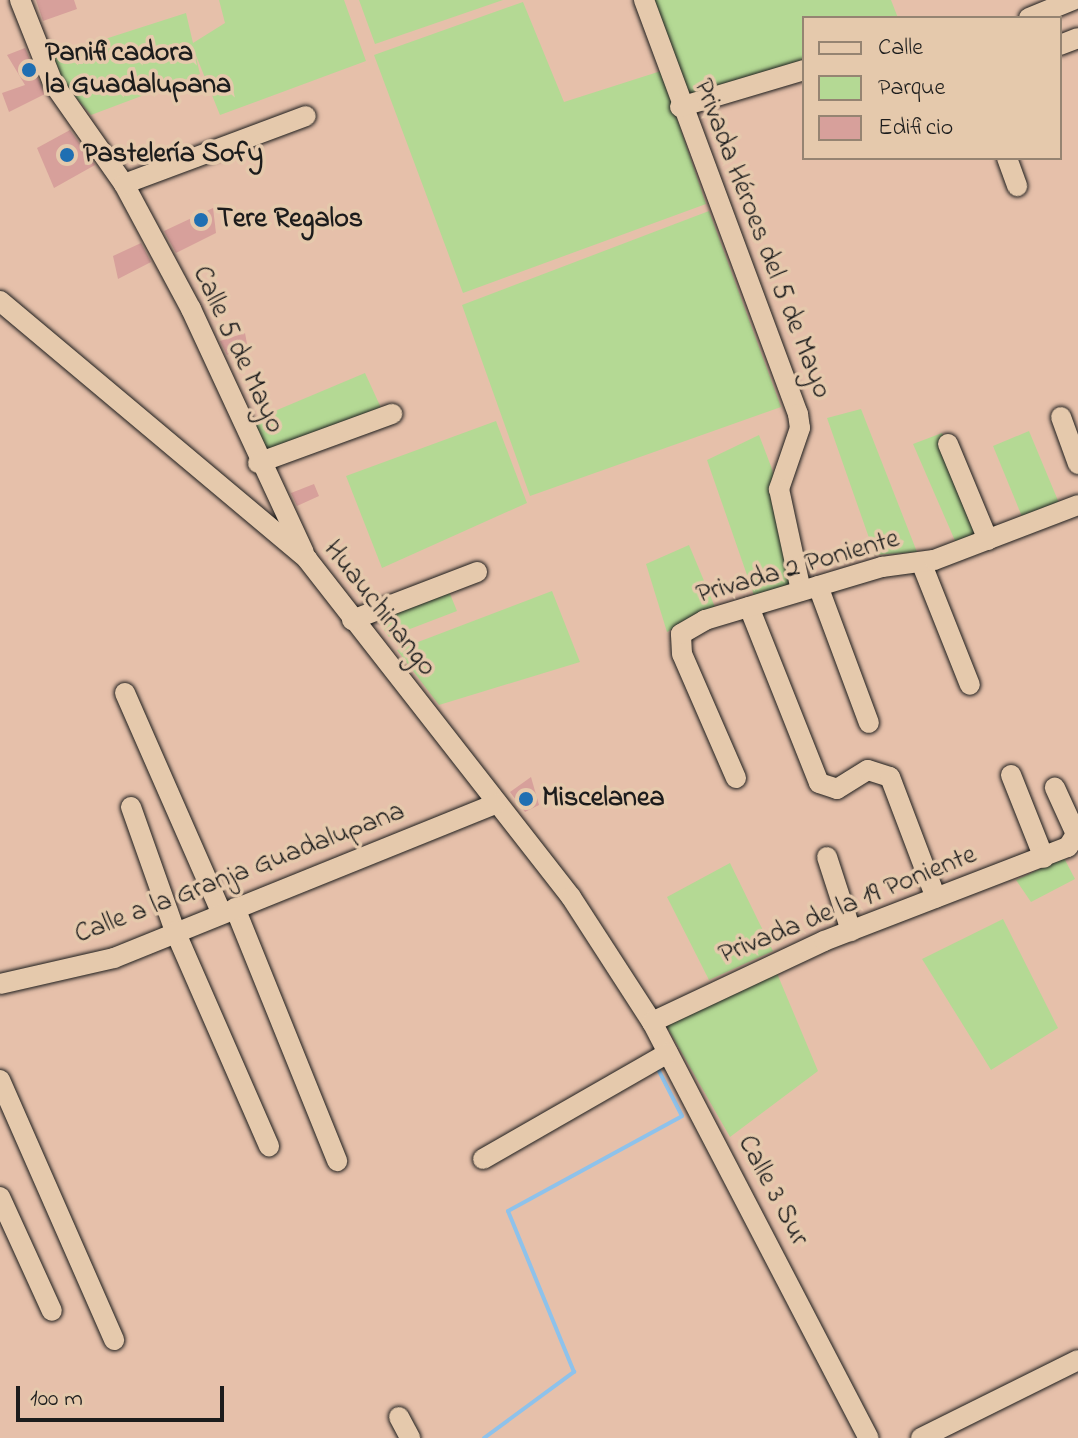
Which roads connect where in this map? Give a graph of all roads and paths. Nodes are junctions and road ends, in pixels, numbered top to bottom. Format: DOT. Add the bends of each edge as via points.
graph roads {
  1 [pos="20,0"];
  2 [pos="644,0"];
  3 [pos="1073,0"];
  4 [pos="1034,16"];
  5 [pos="802,71"];
  6 [pos="680,107"];
  7 [pos="306,116"];
  8 [pos="1008,160"];
  9 [pos="124,184"];
  10 [pos="1017,186"];
  11 [pos="0,301"];
  12 [pos="392,414"];
  13 [pos="1061,417"];
  14 [pos="948,444"];
  15 [pos="258,463"];
  16 [pos="1078,464"];
  17 [pos="1078,505"];
  18 [pos="988,540"];
  19 [pos="307,559"];
  20 [pos="921,562"];
  21 [pos="477,572"];
  22 [pos="810,588"];
  23 [pos="749,607"];
  24 [pos="352,620"];
  25 [pos="970,685"];
  26 [pos="125,693"];
  27 [pos="869,723"];
  28 [pos="1011,775"];
  29 [pos="736,778"];
  30 [pos="1055,788"];
  31 [pos="497,803"];
  32 [pos="131,807"];
  33 [pos="827,857"];
  34 [pos="1044,858"];
  35 [pos="936,898"];
  36 [pos="228,911"];
  37 [pos="175,931"];
  38 [pos="851,931"];
  39 [pos="624,971"];
  40 [pos="0,984"];
  41 [pos="652,1022"];
  42 [pos="668,1053"];
  43 [pos="0,1080"];
  44 [pos="269,1146"];
  45 [pos="483,1159"];
  46 [pos="337,1161"];
  47 [pos="0,1197"];
  48 [pos="52,1311"];
  49 [pos="114,1340"];
  50 [pos="1078,1360"];
  51 [pos="399,1417"];
  52 [pos="410,1438"];
  53 [pos="869,1438"];
  54 [pos="921,1438"];
  1 -- 9 [label="street, Calle 5 de Mayo" via="53,83"];
  2 -- 6 [label="street, Privada Héroes del 5 de Mayo"];
  3 -- 4 [label="street"];
  5 -- 6 [label="street"];
  6 -- 22 [label="street, Privada Héroes del 5 de Mayo" via="798,414 800,428 779,489"];
  7 -- 9 [label="street"];
  8 -- 10 [label="street"];
  9 -- 15 [label="street, Calle 5 de Mayo" via="191,309"];
  11 -- 19 [label="street, Huauchinango"];
  12 -- 15 [label="street"];
  13 -- 16 [label="street"];
  14 -- 18 [label="street"];
  15 -- 19 [label="street, Calle 5 de Mayo"];
  17 -- 18 [label="street, Privada 2 Poniente"];
  18 -- 20 [label="street, Privada 2 Poniente"];
  19 -- 24 [label="street, Huauchinango"];
  20 -- 22 [label="street, Privada 2 Poniente"];
  20 -- 25 [label="street"];
  21 -- 24 [label="street"];
  22 -- 23 [label="street, Privada 2 Poniente"];
  22 -- 27 [label="street, Privada Héroes del 5 de Mayo"];
  23 -- 29 [label="street, Privada 2 Poniente" via="705,620 681,634 679,643"];
  23 -- 35 [label="street" via="819,783 837,789 868,770 890,777"];
  24 -- 31 [label="street, Huauchinango"];
  26 -- 36 [label="street"];
  28 -- 34 [label="street"];
  30 -- 34 [label="street, Privada de la 19 Poniente" via="1076,834 1068,847"];
  31 -- 36 [label="street, Calle a la Granja Guadalupana"];
  31 -- 39 [label="street, Huauchinango"];
  32 -- 37 [label="street"];
  33 -- 38 [label="street"];
  34 -- 35 [label="street, Privada de la 19 Poniente"];
  35 -- 38 [label="street, Privada de la 19 Poniente"];
  36 -- 37 [label="street, Calle a la Granja Guadalupana"];
  36 -- 46 [label="street"];
  37 -- 40 [label="street, Calle a la Granja Guadalupana" via="114,958"];
  37 -- 44 [label="street"];
  38 -- 41 [label="street, Privada de la 19 Poniente"];
  39 -- 41 [label="street, Calle 3 Sur"];
  41 -- 42 [label="street, Calle 3 Sur"];
  42 -- 45 [label="street"];
  42 -- 53 [label="street, Calle 3 Sur"];
  43 -- 49 [label="street"];
  47 -- 48 [label="street"];
  50 -- 54 [label="street"];
  51 -- 52 [label="street"];
}
